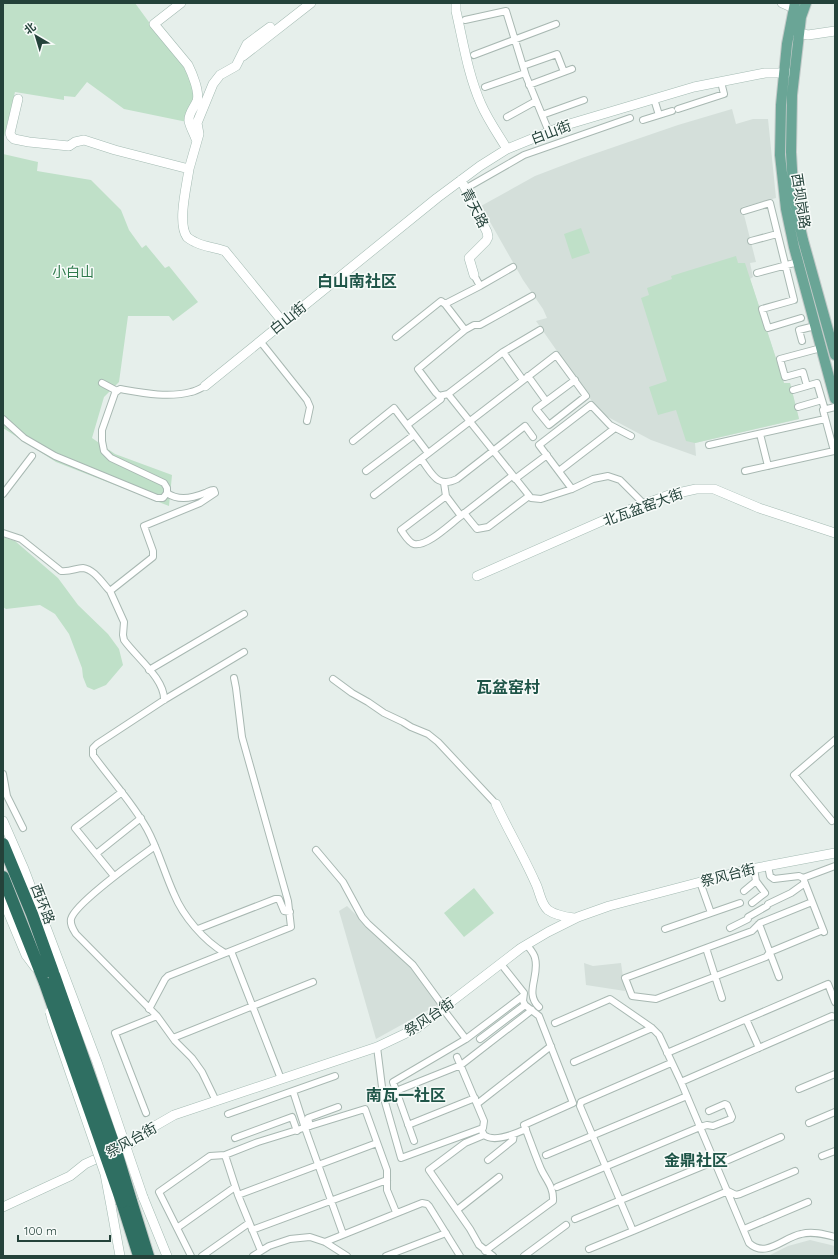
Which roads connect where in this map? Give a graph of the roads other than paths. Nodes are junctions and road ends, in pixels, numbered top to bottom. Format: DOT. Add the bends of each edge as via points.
graph roads {
  1 [pos="181,3"];
  2 [pos="311,3"];
  3 [pos="456,3"];
  4 [pos="782,3"];
  5 [pos="799,6"];
  6 [pos="465,20"];
  7 [pos="556,24"];
  8 [pos="270,27"];
  9 [pos="835,31"];
  10 [pos="794,32"];
  11 [pos="514,40"];
  12 [pos="474,55"];
  13 [pos="241,57"];
  14 [pos="523,66"];
  15 [pos="572,69"];
  16 [pos="564,72"];
  17 [pos="525,73"];
  18 [pos="789,73"];
  19 [pos="721,82"];
  20 [pos="529,85"];
  21 [pos="485,87"];
  22 [pos="654,98"];
  23 [pos="18,99"];
  24 [pos="584,100"];
  25 [pos="536,101"];
  26 [pos="542,115"];
  27 [pos="659,115"];
  28 [pos="507,117"];
  29 [pos="630,118"];
  30 [pos="643,120"];
  31 [pos="550,132"];
  32 [pos="197,142"];
  33 [pos="507,149"];
  34 [pos="189,169"];
  35 [pos="461,180"];
  36 [pos="470,186"];
  37 [pos="744,211"];
  38 [pos="789,224"];
  39 [pos="777,231"];
  40 [pos="798,239"];
  41 [pos="751,241"];
  42 [pos="798,262"];
  43 [pos="785,266"];
  44 [pos="513,267"];
  45 [pos="757,273"];
  46 [pos="474,275"];
  47 [pos="480,286"];
  48 [pos="806,293"];
  49 [pos="532,296"];
  50 [pos="793,297"];
  51 [pos="445,304"];
  52 [pos="801,318"];
  53 [pos="283,322"];
  54 [pos="815,326"];
  55 [pos="465,330"];
  56 [pos="540,330"];
  57 [pos="396,337"];
  58 [pos="260,341"];
  59 [pos="802,341"];
  60 [pos="821,348"];
  61 [pos="503,352"];
  62 [pos="835,355"];
  63 [pos="526,378"];
  64 [pos="575,380"];
  65 [pos="102,383"];
  66 [pos="205,386"];
  67 [pos="807,386"];
  68 [pos="793,390"];
  69 [pos="117,391"];
  70 [pos="445,395"];
  71 [pos="835,399"];
  72 [pos="822,400"];
  73 [pos="546,401"];
  74 [pos="798,407"];
  75 [pos="835,407"];
  76 [pos="825,410"];
  77 [pos="3,419"];
  78 [pos="825,419"];
  79 [pos="469,421"];
  80 [pos="307,422"];
  81 [pos="407,425"];
  82 [pos="616,428"];
  83 [pos="760,434"];
  84 [pos="414,435"];
  85 [pos="631,436"];
  86 [pos="533,437"];
  87 [pos="353,441"];
  88 [pos="709,445"];
  89 [pos="834,451"];
  90 [pos="493,452"];
  91 [pos="428,453"];
  92 [pos="547,455"];
  93 [pos="32,456"];
  94 [pos="421,459"];
  95 [pos="768,466"];
  96 [pos="366,471"];
  97 [pos="559,471"];
  98 [pos="745,471"];
  99 [pos="514,478"];
  100 [pos="444,483"];
  101 [pos="572,489"];
  102 [pos="167,493"];
  103 [pos="3,494"];
  104 [pos="374,495"];
  105 [pos="446,496"];
  106 [pos="528,496"];
  107 [pos="644,504"];
  108 [pos="463,515"];
  109 [pos="3,533"];
  110 [pos="835,533"];
  111 [pos="477,576"];
  112 [pos="110,591"];
  113 [pos="244,614"];
  114 [pos="244,652"];
  115 [pos="149,670"];
  116 [pos="234,678"];
  117 [pos="333,679"];
  118 [pos="164,700"];
  119 [pos="835,740"];
  120 [pos="3,774"];
  121 [pos="122,792"];
  122 [pos="496,804"];
  123 [pos="141,818"];
  124 [pos="3,821"];
  125 [pos="832,821"];
  126 [pos="23,828"];
  127 [pos="3,844"];
  128 [pos="155,846"];
  129 [pos="316,850"];
  130 [pos="96,854"];
  131 [pos="835,854"];
  132 [pos="768,866"];
  133 [pos="835,866"];
  134 [pos="754,868"];
  135 [pos="24,870"];
  136 [pos="114,876"];
  137 [pos="3,877"];
  138 [pos="804,880"];
  139 [pos="756,881"];
  140 [pos="700,882"];
  141 [pos="744,891"];
  142 [pos="3,900"];
  143 [pos="812,902"];
  144 [pos="740,903"];
  145 [pos="752,903"];
  146 [pos="290,912"];
  147 [pos="711,913"];
  148 [pos="574,918"];
  149 [pos="759,924"];
  150 [pos="730,928"];
  151 [pos="198,929"];
  152 [pos="665,929"];
  153 [pos="43,945"];
  154 [pos="527,945"];
  155 [pos="706,948"];
  156 [pos="228,952"];
  157 [pos="770,952"];
  158 [pos="501,964"];
  159 [pos="59,974"];
  160 [pos="715,976"];
  161 [pos="779,977"];
  162 [pos="835,981"];
  163 [pos="313,982"];
  164 [pos="45,983"];
  165 [pos="828,984"];
  166 [pos="523,996"];
  167 [pos="722,998"];
  168 [pos="835,1002"];
  169 [pos="525,1005"];
  170 [pos="253,1006"];
  171 [pos="540,1007"];
  172 [pos="150,1009"];
  173 [pos="443,1009"];
  174 [pos="532,1010"];
  175 [pos="157,1016"];
  176 [pos="835,1017"];
  177 [pos="746,1019"];
  178 [pos="555,1023"];
  179 [pos="652,1028"];
  180 [pos="173,1038"];
  181 [pos="466,1039"];
  182 [pos="480,1039"];
  183 [pos="551,1046"];
  184 [pos="376,1048"];
  185 [pos="759,1048"];
  186 [pos="667,1053"];
  187 [pos="457,1057"];
  188 [pos="574,1062"];
  189 [pos="672,1063"];
  190 [pos="461,1066"];
  191 [pos="835,1074"];
  192 [pos="335,1076"];
  193 [pos="281,1079"];
  194 [pos="681,1082"];
  195 [pos="799,1090"];
  196 [pos="293,1091"];
  197 [pos="396,1091"];
  198 [pos="687,1096"];
  199 [pos="216,1101"];
  200 [pos="476,1101"];
  201 [pos="338,1107"];
  202 [pos="709,1111"];
  203 [pos="835,1112"];
  204 [pos="146,1113"];
  205 [pos="228,1114"];
  206 [pos="809,1123"];
  207 [pos="408,1125"];
  208 [pos="307,1127"];
  209 [pos="700,1127"];
  210 [pos="481,1129"];
  211 [pos="526,1129"];
  212 [pos="297,1131"];
  213 [pos="514,1134"];
  214 [pos="484,1135"];
  215 [pos="592,1135"];
  216 [pos="781,1137"];
  217 [pos="235,1138"];
  218 [pos="414,1141"];
  219 [pos="377,1143"];
  220 [pos="835,1151"];
  221 [pos="225,1155"];
  222 [pos="546,1155"];
  223 [pos="822,1156"];
  224 [pos="488,1160"];
  225 [pos="715,1161"];
  226 [pos="318,1165"];
  227 [pos="606,1167"];
  228 [pos="795,1171"];
  229 [pos="499,1177"];
  230 [pos="387,1180"];
  231 [pos="235,1187"];
  232 [pos="556,1187"];
  233 [pos="728,1191"];
  234 [pos="238,1195"];
  235 [pos="620,1200"];
  236 [pos="129,1201"];
  237 [pos="332,1201"];
  238 [pos="808,1202"];
  239 [pos="3,1208"];
  240 [pos="457,1210"];
  241 [pos="396,1212"];
  242 [pos="575,1219"];
  243 [pos="249,1224"];
  244 [pos="566,1225"];
  245 [pos="177,1228"];
  246 [pos="744,1229"];
  247 [pos="252,1230"];
  248 [pos="633,1230"];
  249 [pos="446,1233"];
  250 [pos="343,1234"];
  251 [pos="835,1238"];
  252 [pos="325,1242"];
  253 [pos="589,1249"];
  254 [pos="261,1251"];
  255 [pos="485,1251"];
  256 [pos="120,1256"];
  257 [pos="138,1256"];
  258 [pos="148,1256"];
  259 [pos="167,1256"];
  260 [pos="190,1256"];
  261 [pos="202,1256"];
  262 [pos="253,1256"];
  263 [pos="347,1256"];
  264 [pos="386,1256"];
  265 [pos="460,1256"];
  266 [pos="493,1256"];
  267 [pos="524,1256"];
  1 -- 32 [label="street" via="154,24 191,70 197,100 189,116 189,122"];
  2 -- 13 [label="street"];
  3 -- 33 [label="street" via="476,89 490,122"];
  4 -- 5 [label="street"];
  5 -- 10 [label="main road, 西坝岗路"];
  6 -- 11 [label="street" via="506,11"];
  7 -- 11 [label="street"];
  8 -- 13 [label="street" via="248,44"];
  9 -- 10 [label="street" via="808,35"];
  10 -- 18 [label="main road, 西坝岗路"];
  11 -- 12 [label="street"];
  11 -- 14 [label="street"];
  13 -- 32 [label="street" via="236,66 220,75 212,84 197,123"];
  14 -- 16 [label="street" via="557,54"];
  14 -- 17 [label="street"];
  15 -- 16 [label="street"];
  16 -- 20 [label="street"];
  17 -- 20 [label="street"];
  17 -- 21 [label="street"];
  18 -- 19 [label="street, 白山街" via="764,73"];
  18 -- 38 [label="main road, 西坝岗路" via="781,105 780,155"];
  18 -- 40 [label="main road, 西坝岗路" via="793,187"];
  19 -- 22 [label="street, 白山街"];
  19 -- 27 [label="street" via="724,94"];
  20 -- 25 [label="street"];
  22 -- 27 [label="street"];
  22 -- 31 [label="street, 白山街"];
  23 -- 34 [label="street" via="10,133 14,139 69,146 84,140"];
  24 -- 26 [label="street"];
  25 -- 26 [label="street"];
  25 -- 28 [label="street"];
  26 -- 31 [label="street"];
  27 -- 30 [label="street"];
  29 -- 36 [label="street" via="524,155"];
  31 -- 33 [label="street, 白山街"];
  32 -- 34 [label="street"];
  33 -- 35 [label="street, 白山街"];
  34 -- 53 [label="street" via="183,216 183,226 188,237 205,246 225,250"];
  35 -- 46 [label="street, 青天路" via="488,237 469,258"];
  35 -- 53 [label="street, 白山街"];
  37 -- 39 [label="street" via="770,203"];
  38 -- 39 [label="street"];
  38 -- 40 [label="main road, 西坝岗路"];
  39 -- 41 [label="street"];
  39 -- 43 [label="street"];
  40 -- 42 [label="main road, 西坝岗路"];
  40 -- 62 [label="main road, 西坝岗路"];
  42 -- 43 [label="street"];
  42 -- 48 [label="main road, 西坝岗路"];
  43 -- 45 [label="street"];
  43 -- 50 [label="street"];
  44 -- 47 [label="street"];
  46 -- 47 [label="street"];
  47 -- 51 [label="street"];
  48 -- 50 [label="street"];
  48 -- 54 [label="main road, 西坝岗路"];
  49 -- 55 [label="street" via="480,325"];
  50 -- 52 [label="street" via="794,300 762,309 768,328"];
  51 -- 55 [label="street"];
  51 -- 57 [label="street" via="441,301"];
  53 -- 58 [label="street, 白山街"];
  54 -- 59 [label="street" via="799,330"];
  54 -- 60 [label="main road, 西坝岗路"];
  55 -- 70 [label="street" via="418,369 436,393"];
  56 -- 61 [label="street"];
  58 -- 66 [label="street, 白山街"];
  58 -- 80 [label="street" via="307,400 310,406"];
  60 -- 67 [label="street" via="780,359 785,377 803,372"];
  60 -- 71 [label="main road, 西坝岗路"];
  61 -- 63 [label="street"];
  61 -- 70 [label="street"];
  63 -- 64 [label="street" via="556,355"];
  63 -- 73 [label="street"];
  63 -- 79 [label="street"];
  64 -- 73 [label="street"];
  64 -- 73 [label="street" via="586,396 549,425 536,409"];
  65 -- 69 [label="street"];
  66 -- 69 [label="street, 白山街" via="180,394 154,395 120,389"];
  67 -- 68 [label="street"];
  67 -- 72 [label="street" via="817,383"];
  69 -- 102 [label="street" via="102,430 104,451 111,458 164,483"];
  70 -- 79 [label="street"];
  70 -- 81 [label="street"];
  72 -- 74 [label="street"];
  72 -- 76 [label="street"];
  75 -- 76 [label="street"];
  76 -- 78 [label="street"];
  77 -- 102 [label="street" via="24,438 55,456 158,498 163,498"];
  78 -- 83 [label="street"];
  78 -- 89 [label="street"];
  79 -- 90 [label="street"];
  79 -- 91 [label="street"];
  81 -- 84 [label="street"];
  81 -- 87 [label="street" via="394,408"];
  82 -- 85 [label="street"];
  82 -- 92 [label="street" via="592,405 539,445"];
  82 -- 97 [label="street"];
  83 -- 88 [label="street"];
  83 -- 95 [label="street"];
  84 -- 91 [label="street"];
  84 -- 96 [label="street"];
  86 -- 90 [label="street" via="525,426"];
  89 -- 95 [label="street"];
  90 -- 99 [label="street"];
  90 -- 100 [label="street" via="457,479"];
  91 -- 94 [label="street"];
  92 -- 97 [label="street"];
  92 -- 99 [label="street"];
  93 -- 103 [label="street"];
  94 -- 100 [label="street"];
  94 -- 104 [label="street"];
  95 -- 98 [label="street"];
  97 -- 101 [label="street"];
  99 -- 106 [label="street"];
  99 -- 108 [label="street"];
  100 -- 105 [label="street"];
  101 -- 106 [label="street" via="541,499"];
  101 -- 107 [label="street" via="602,476 614,477"];
  102 -- 112 [label="street" via="181,498 211,490 215,493 200,503 144,526 154,557"];
  105 -- 108 [label="street"];
  105 -- 108 [label="street" via="401,530 410,542 425,544"];
  106 -- 108 [label="street" via="488,527 477,529"];
  107 -- 110 [label="street, 北瓦盆窑大街" via="696,489 714,489 758,508"];
  107 -- 111 [label="street, 北瓦盆窑大街"];
  109 -- 112 [label="street" via="21,539 61,571 69,572 83,568 89,570"];
  112 -- 115 [label="street" via="124,622 124,640"];
  113 -- 115 [label="street"];
  114 -- 118 [label="street"];
  115 -- 118 [label="street" via="162,688"];
  116 -- 146 [label="street" via="242,737"];
  117 -- 122 [label="street" via="384,713 428,734"];
  118 -- 121 [label="street" via="93,748 93,755"];
  119 -- 125 [label="street" via="794,775"];
  120 -- 126 [label="street" via="7,796"];
  121 -- 123 [label="street"];
  121 -- 130 [label="street" via="75,828"];
  122 -- 148 [label="street" via="548,910"];
  123 -- 128 [label="street"];
  123 -- 130 [label="street"];
  124 -- 135 [label="street"];
  127 -- 153 [label="highway, 西环路"];
  128 -- 136 [label="street"];
  128 -- 151 [label="street" via="174,895"];
  129 -- 173 [label="street" via="343,882 362,917 413,965"];
  130 -- 136 [label="street"];
  131 -- 132 [label="street, 祭风台街"];
  132 -- 134 [label="street, 祭风台街"];
  132 -- 138 [label="street" via="770,876 774,879 799,876"];
  133 -- 138 [label="street"];
  134 -- 139 [label="street"];
  134 -- 140 [label="street, 祭风台街"];
  135 -- 153 [label="street"];
  135 -- 159 [label="street"];
  136 -- 172 [label="street" via="82,904 71,918 71,924 76,934"];
  137 -- 164 [label="highway, 西环路"];
  138 -- 143 [label="street"];
  138 -- 150 [label="street" via="791,893"];
  139 -- 141 [label="street"];
  139 -- 145 [label="street" via="766,893"];
  140 -- 147 [label="street"];
  140 -- 148 [label="street, 祭风台街"];
  142 -- 164 [label="street" via="26,955"];
  143 -- 149 [label="street"];
  143 -- 157 [label="street" via="823,931"];
  144 -- 147 [label="street"];
  146 -- 151 [label="street" via="284,911 279,899 275,899"];
  146 -- 156 [label="street" via="291,927"];
  147 -- 152 [label="street"];
  148 -- 154 [label="street, 祭风台街"];
  149 -- 155 [label="street" via="752,931"];
  149 -- 157 [label="street"];
  151 -- 156 [label="street" via="209,942"];
  153 -- 159 [label="highway, 西环路"];
  154 -- 158 [label="street, 祭风台街"];
  154 -- 171 [label="street" via="535,958 536,966 533,999"];
  155 -- 160 [label="street"];
  155 -- 160 [label="street" via="625,978 632,996 656,999"];
  156 -- 170 [label="street"];
  156 -- 172 [label="street" via="168,976"];
  157 -- 160 [label="street" via="766,957"];
  157 -- 161 [label="street"];
  158 -- 166 [label="street"];
  158 -- 173 [label="street, 祭风台街"];
  159 -- 236 [label="highway, 西环路, bridge" via="115,1148"];
  160 -- 167 [label="street"];
  162 -- 165 [label="street"];
  163 -- 170 [label="street"];
  164 -- 236 [label="highway, 西环路, bridge"];
  165 -- 168 [label="street"];
  165 -- 177 [label="street"];
  166 -- 169 [label="street"];
  166 -- 181 [label="street"];
  169 -- 174 [label="street"];
  169 -- 182 [label="street"];
  170 -- 180 [label="street"];
  170 -- 193 [label="street"];
  172 -- 175 [label="street"];
  173 -- 181 [label="street"];
  173 -- 184 [label="street, 祭风台街" via="417,1028"];
  174 -- 183 [label="street" via="539,1016"];
  174 -- 190 [label="street"];
  175 -- 180 [label="street"];
  175 -- 204 [label="street" via="115,1033"];
  176 -- 185 [label="street" via="832,1016"];
  177 -- 185 [label="street"];
  177 -- 186 [label="street"];
  178 -- 179 [label="street" via="610,999"];
  179 -- 186 [label="street" via="660,1035"];
  179 -- 188 [label="street"];
  180 -- 199 [label="street" via="198,1066"];
  181 -- 197 [label="street" via="393,1082"];
  183 -- 200 [label="street"];
  183 -- 211 [label="street" via="573,1103 524,1125"];
  184 -- 193 [label="street, 祭风台街"];
  184 -- 210 [label="street" via="383,1095 401,1158"];
  185 -- 194 [label="street"];
  186 -- 189 [label="street"];
  187 -- 190 [label="street"];
  189 -- 194 [label="street"];
  189 -- 215 [label="street" via="582,1102 580,1106"];
  190 -- 197 [label="street"];
  190 -- 200 [label="street"];
  191 -- 195 [label="street"];
  192 -- 196 [label="street"];
  193 -- 199 [label="street, 祭风台街"];
  194 -- 198 [label="street"];
  196 -- 205 [label="street"];
  196 -- 208 [label="street"];
  197 -- 207 [label="street"];
  198 -- 209 [label="street"];
  198 -- 215 [label="street"];
  199 -- 239 [label="street, 祭风台街" via="174,1115 131,1143 85,1164 70,1176"];
  200 -- 207 [label="street"];
  200 -- 210 [label="street" via="484,1121"];
  201 -- 208 [label="street" via="308,1118"];
  202 -- 209 [label="street" via="725,1104 732,1117 713,1126"];
  203 -- 206 [label="street"];
  207 -- 218 [label="street"];
  208 -- 212 [label="street"];
  208 -- 219 [label="street" via="365,1109"];
  208 -- 226 [label="street"];
  209 -- 225 [label="street"];
  209 -- 227 [label="street"];
  210 -- 214 [label="street"];
  211 -- 213 [label="street"];
  211 -- 255 [label="street" via="542,1172 553,1191 553,1200"];
  212 -- 217 [label="street" via="292,1117"];
  212 -- 221 [label="street"];
  213 -- 214 [label="street" via="488,1138"];
  213 -- 224 [label="street" via="513,1140"];
  214 -- 240 [label="street" via="465,1143 429,1170"];
  215 -- 222 [label="street"];
  215 -- 227 [label="street"];
  216 -- 225 [label="street" via="726,1161"];
  219 -- 226 [label="street"];
  219 -- 230 [label="street" via="387,1170"];
  220 -- 223 [label="street"];
  221 -- 231 [label="street"];
  221 -- 245 [label="street" via="210,1156 159,1192"];
  225 -- 233 [label="street"];
  225 -- 235 [label="street"];
  226 -- 234 [label="street"];
  226 -- 237 [label="street"];
  227 -- 232 [label="street"];
  227 -- 235 [label="street"];
  228 -- 233 [label="street" via="740,1194"];
  229 -- 240 [label="street"];
  230 -- 237 [label="street"];
  230 -- 241 [label="street" via="387,1190"];
  231 -- 234 [label="street"];
  231 -- 245 [label="street"];
  233 -- 246 [label="street"];
  233 -- 248 [label="street"];
  234 -- 243 [label="street"];
  235 -- 242 [label="street"];
  235 -- 248 [label="street"];
  236 -- 256 [label="street"];
  236 -- 257 [label="highway"];
  236 -- 258 [label="highway"];
  236 -- 259 [label="street"];
  237 -- 247 [label="street"];
  237 -- 250 [label="street"];
  238 -- 246 [label="street"];
  240 -- 255 [label="street" via="478,1245"];
  241 -- 249 [label="street" via="422,1203 427,1204"];
  241 -- 250 [label="street"];
  243 -- 247 [label="street"];
  243 -- 261 [label="street"];
  244 -- 267 [label="street"];
  245 -- 260 [label="street"];
  246 -- 251 [label="street" via="750,1243 761,1249 800,1234 813,1232"];
  247 -- 254 [label="street"];
  248 -- 253 [label="street"];
  249 -- 264 [label="street"];
  249 -- 265 [label="street"];
  250 -- 252 [label="street"];
  252 -- 254 [label="street" via="310,1237 290,1239"];
  252 -- 263 [label="street"];
  254 -- 262 [label="street"];
  255 -- 266 [label="street"];
}
